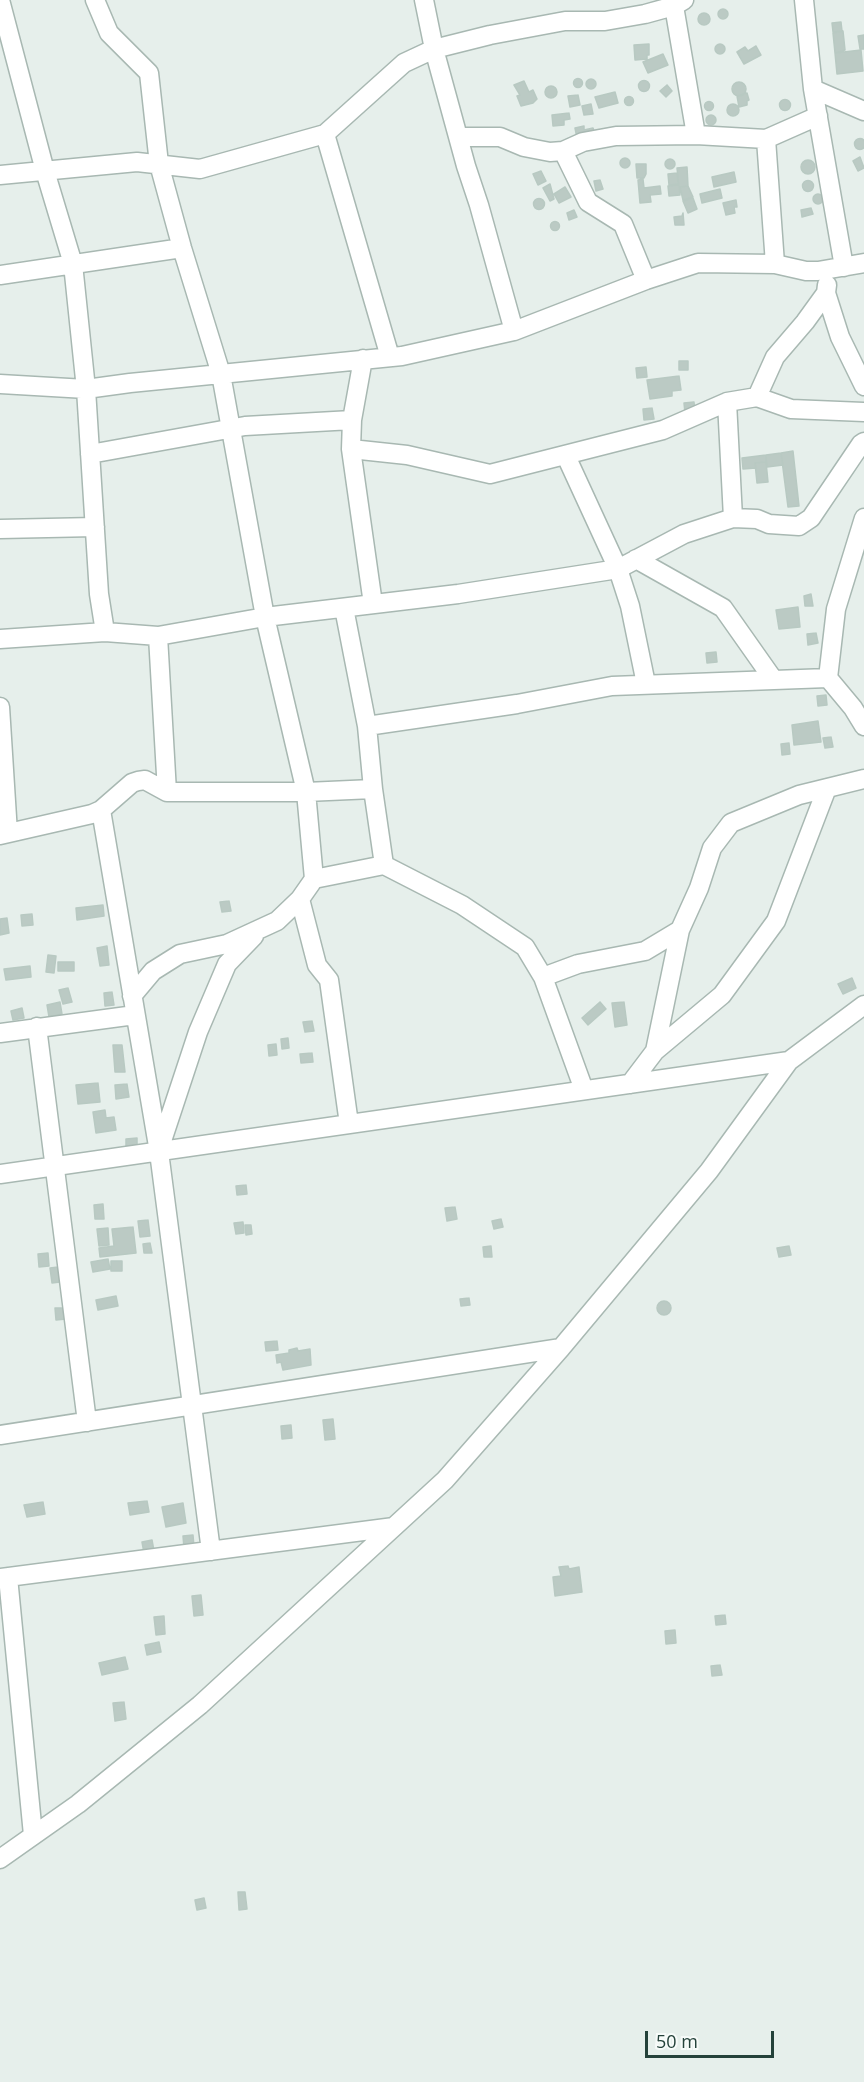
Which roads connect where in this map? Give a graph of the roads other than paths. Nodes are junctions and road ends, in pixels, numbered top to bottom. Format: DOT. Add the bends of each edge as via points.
graph roads {
  1 [pos="0,0"];
  2 [pos="95,0"];
  3 [pos="423,0"];
  4 [pos="804,0"];
  5 [pos="679,3"];
  6 [pos="434,49"];
  7 [pos="813,89"];
  8 [pos="864,111"];
  9 [pos="818,116"];
  10 [pos="324,134"];
  11 [pos="696,135"];
  12 [pos="458,137"];
  13 [pos="766,139"];
  14 [pos="563,151"];
  15 [pos="159,164"];
  16 [pos="45,171"];
  17 [pos="0,175"];
  18 [pos="182,248"];
  19 [pos="864,263"];
  20 [pos="74,264"];
  21 [pos="775,264"];
  22 [pos="837,268"];
  23 [pos="0,275"];
  24 [pos="646,280"];
  25 [pos="826,293"];
  26 [pos="513,331"];
  27 [pos="390,357"];
  28 [pos="363,359"];
  29 [pos="221,374"];
  30 [pos="0,384"];
  31 [pos="864,386"];
  32 [pos="86,389"];
  33 [pos="757,397"];
  34 [pos="727,402"];
  35 [pos="864,412"];
  36 [pos="352,420"];
  37 [pos="232,427"];
  38 [pos="864,442"];
  39 [pos="351,448"];
  40 [pos="90,454"];
  41 [pos="566,456"];
  42 [pos="733,518"];
  43 [pos="864,518"];
  44 [pos="95,527"];
  45 [pos="0,529"];
  46 [pos="636,559"];
  47 [pos="618,570"];
  48 [pos="374,603"];
  49 [pos="344,608"];
  50 [pos="265,617"];
  51 [pos="105,632"];
  52 [pos="158,636"];
  53 [pos="0,639"];
  54 [pos="828,678"];
  55 [pos="773,679"];
  56 [pos="646,684"];
  57 [pos="0,707"];
  58 [pos="858,707"];
  59 [pos="367,726"];
  60 [pos="864,726"];
  61 [pos="864,779"];
  62 [pos="827,788"];
  63 [pos="373,789"];
  64 [pos="167,792"];
  65 [pos="306,792"];
  66 [pos="101,810"];
  67 [pos="4,834"];
  68 [pos="384,865"];
  69 [pos="314,879"];
  70 [pos="300,898"];
  71 [pos="261,928"];
  72 [pos="680,930"];
  73 [pos="543,976"];
  74 [pos="132,996"];
  75 [pos="864,1005"];
  76 [pos="135,1015"];
  77 [pos="37,1028"];
  78 [pos="0,1033"];
  79 [pos="654,1051"];
  80 [pos="789,1061"];
  81 [pos="630,1084"];
  82 [pos="584,1090"];
  83 [pos="349,1124"];
  84 [pos="159,1152"];
  85 [pos="55,1167"];
  86 [pos="0,1174"];
  87 [pos="561,1348"];
  88 [pos="193,1406"];
  89 [pos="87,1422"];
  90 [pos="0,1435"];
  91 [pos="394,1527"];
  92 [pos="211,1551"];
  93 [pos="4,1578"];
  94 [pos="33,1835"];
  95 [pos="0,1859"];
  1 -- 16 [label="street"];
  2 -- 15 [label="street" via="109,33 149,73"];
  3 -- 6 [label="street"];
  4 -- 7 [label="street"];
  5 -- 6 [label="street" via="605,21 566,21"];
  5 -- 11 [label="street"];
  6 -- 10 [label="street" via="404,63"];
  6 -- 12 [label="street"];
  7 -- 8 [label="street"];
  7 -- 9 [label="street"];
  9 -- 13 [label="street"];
  9 -- 22 [label="street"];
  10 -- 15 [label="street" via="200,169"];
  10 -- 27 [label="street"];
  11 -- 13 [label="street"];
  11 -- 14 [label="street" via="616,136 583,142"];
  12 -- 14 [label="street" via="500,137 524,147"];
  12 -- 26 [label="street"];
  13 -- 21 [label="street"];
  14 -- 24 [label="street" via="588,202 623,224"];
  15 -- 16 [label="street" via="137,162"];
  15 -- 18 [label="street"];
  16 -- 17 [label="street"];
  16 -- 20 [label="street"];
  18 -- 20 [label="street"];
  18 -- 29 [label="street"];
  19 -- 22 [label="street"];
  20 -- 23 [label="street"];
  20 -- 32 [label="street"];
  21 -- 22 [label="street" via="798,271"];
  21 -- 24 [label="street" via="698,263"];
  22 -- 25 [label="street"];
  24 -- 26 [label="street"];
  25 -- 31 [label="street" via="840,338"];
  25 -- 33 [label="street" via="775,357"];
  26 -- 27 [label="street"];
  27 -- 28 [label="street"];
  28 -- 29 [label="street"];
  28 -- 36 [label="street"];
  29 -- 32 [label="street"];
  29 -- 37 [label="street"];
  30 -- 32 [label="street"];
  32 -- 40 [label="street"];
  33 -- 34 [label="street"];
  33 -- 35 [label="street" via="790,409"];
  34 -- 41 [label="street" via="663,430"];
  34 -- 42 [label="street"];
  36 -- 37 [label="street"];
  36 -- 39 [label="street"];
  37 -- 40 [label="street"];
  37 -- 50 [label="street"];
  38 -- 42 [label="street" via="811,519 799,526"];
  39 -- 41 [label="street" via="406,455 490,474"];
  39 -- 48 [label="street"];
  40 -- 44 [label="street"];
  41 -- 47 [label="street"];
  42 -- 46 [label="street" via="684,534"];
  43 -- 54 [label="street" via="836,609"];
  44 -- 45 [label="street"];
  44 -- 51 [label="street"];
  46 -- 47 [label="street"];
  46 -- 55 [label="street" via="723,608"];
  47 -- 48 [label="street"];
  47 -- 56 [label="street" via="630,606"];
  48 -- 49 [label="street"];
  49 -- 50 [label="street"];
  49 -- 59 [label="street"];
  50 -- 52 [label="street"];
  50 -- 65 [label="street"];
  51 -- 52 [label="street"];
  51 -- 53 [label="street"];
  52 -- 64 [label="street"];
  54 -- 55 [label="street"];
  54 -- 58 [label="street"];
  55 -- 56 [label="street"];
  56 -- 59 [label="street" via="612,686"];
  57 -- 67 [label="street"];
  58 -- 60 [label="street"];
  59 -- 63 [label="street"];
  61 -- 62 [label="street"];
  62 -- 72 [label="street" via="799,795 731,823 712,848"];
  62 -- 79 [label="street" via="776,921 722,995"];
  63 -- 65 [label="street"];
  63 -- 68 [label="street"];
  64 -- 65 [label="street"];
  64 -- 66 [label="street" via="145,780 138,781"];
  65 -- 69 [label="street"];
  66 -- 67 [label="street"];
  66 -- 74 [label="street"];
  68 -- 69 [label="street"];
  68 -- 73 [label="street" via="462,905 525,947"];
  69 -- 70 [label="street"];
  70 -- 71 [label="street" via="277,921"];
  70 -- 83 [label="street" via="317,965 329,980"];
  71 -- 74 [label="street" via="227,944 180,954 153,971"];
  71 -- 84 [label="street" via="227,964 198,1032"];
  72 -- 73 [label="street" via="645,951 578,964"];
  72 -- 79 [label="street"];
  73 -- 82 [label="street"];
  74 -- 76 [label="street"];
  75 -- 80 [label="street"];
  76 -- 77 [label="street"];
  76 -- 84 [label="street"];
  77 -- 78 [label="street"];
  77 -- 85 [label="street"];
  79 -- 81 [label="street"];
  80 -- 81 [label="street"];
  80 -- 87 [label="street" via="709,1171"];
  81 -- 82 [label="street"];
  82 -- 83 [label="street"];
  83 -- 84 [label="street"];
  84 -- 85 [label="street"];
  84 -- 88 [label="street"];
  85 -- 86 [label="street"];
  85 -- 89 [label="street"];
  87 -- 88 [label="street"];
  87 -- 91 [label="street" via="445,1480"];
  88 -- 89 [label="street"];
  88 -- 92 [label="street"];
  89 -- 90 [label="street"];
  91 -- 92 [label="street"];
  91 -- 94 [label="street" via="200,1705 78,1804"];
  92 -- 93 [label="street"];
  93 -- 94 [label="street"];
  94 -- 95 [label="street"];
}
